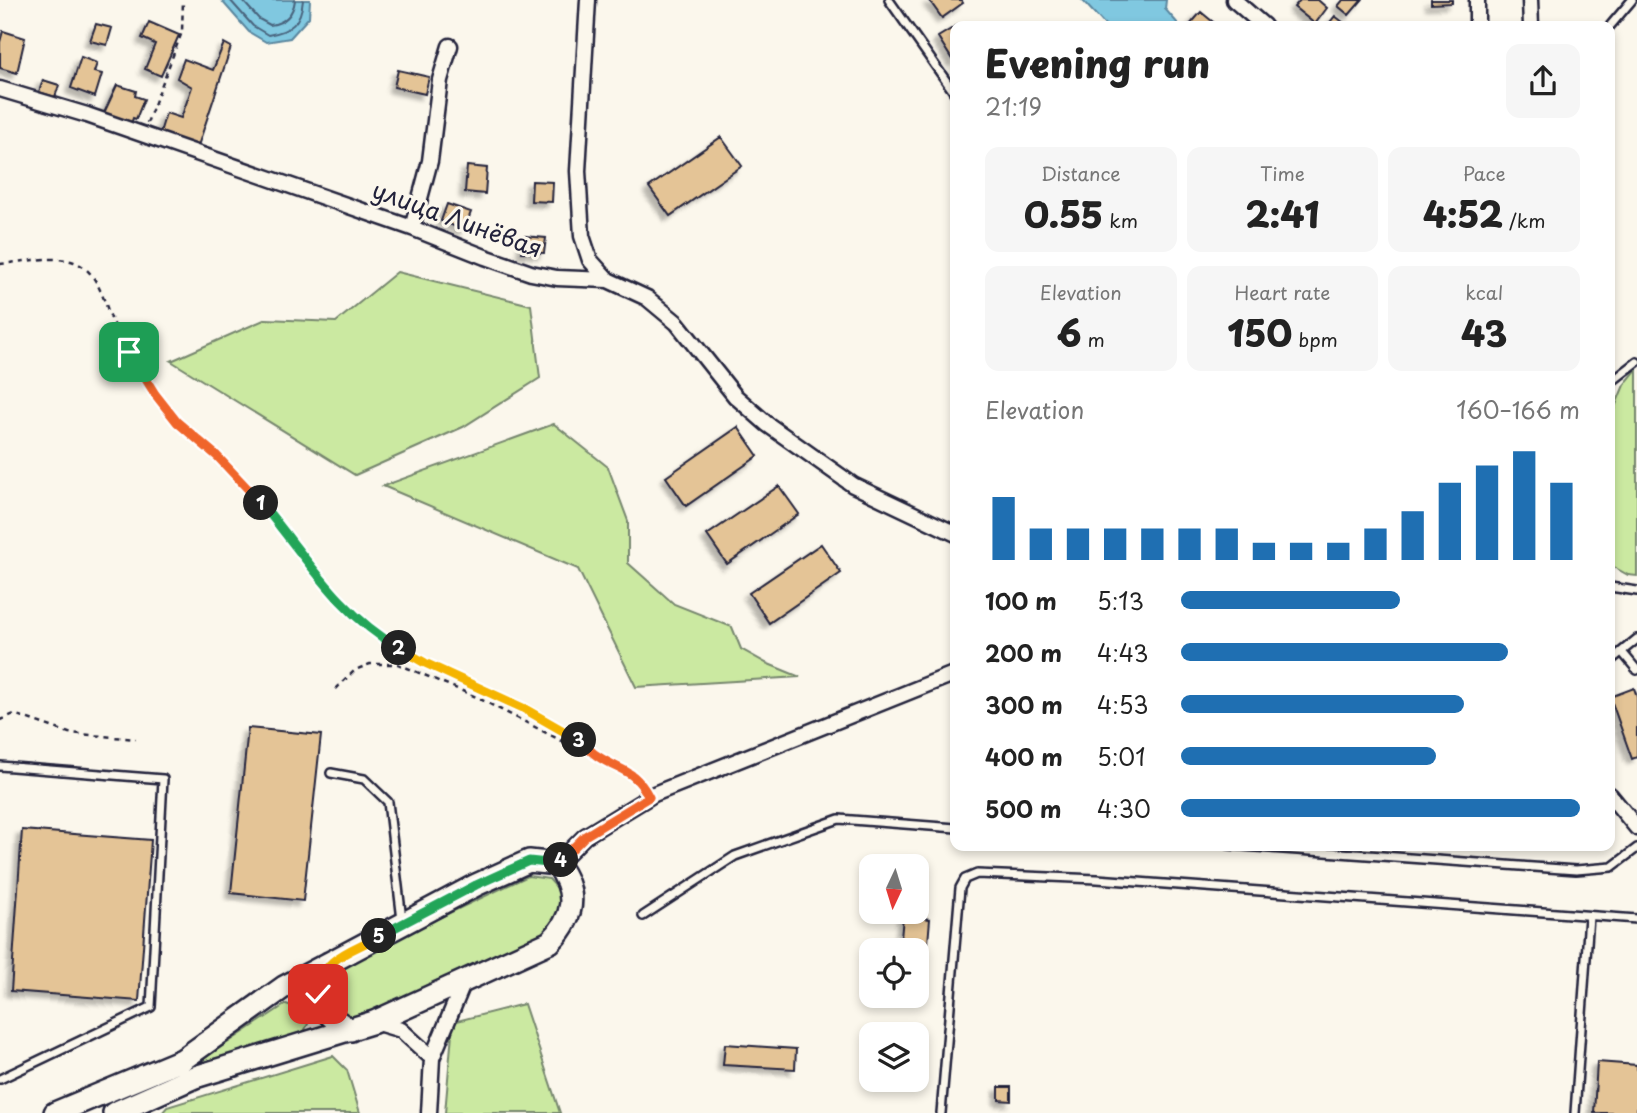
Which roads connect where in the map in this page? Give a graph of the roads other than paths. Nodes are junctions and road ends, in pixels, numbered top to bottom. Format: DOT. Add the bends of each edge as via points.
graph roads {
  1 [pos="588,0"];
  2 [pos="889,0"];
  3 [pos="1234,0"];
  4 [pos="1477,0"];
  5 [pos="1530,0"];
  6 [pos="1632,0"];
  7 [pos="1258,21"];
  8 [pos="1477,21"];
  9 [pos="1531,21"];
  10 [pos="1613,21"];
  11 [pos="450,46"];
  12 [pos="950,86"];
  13 [pos="0,89"];
  14 [pos="412,228"];
  15 [pos="608,280"];
  16 [pos="1637,362"];
  17 [pos="1615,379"];
  18 [pos="950,531"];
  19 [pos="1615,588"];
  20 [pos="1637,591"];
  21 [pos="1637,639"];
  22 [pos="1622,652"];
  23 [pos="1615,657"];
  24 [pos="1637,670"];
  25 [pos="950,675"];
  26 [pos="0,766"];
  27 [pos="331,773"];
  28 [pos="1615,801"];
  29 [pos="950,828"];
  30 [pos="1637,828"];
  31 [pos="1637,848"];
  32 [pos="1312,851"];
  33 [pos="557,864"];
  34 [pos="643,916"];
  35 [pos="1589,916"];
  36 [pos="1637,919"];
  37 [pos="403,924"];
  38 [pos="329,963"];
  39 [pos="463,984"];
  40 [pos="284,987"];
  41 [pos="374,1022"];
  42 [pos="351,1030"];
  43 [pos="317,1041"];
  44 [pos="432,1058"];
  45 [pos="0,1079"];
  46 [pos="55,1113"];
  47 [pos="114,1113"];
  48 [pos="429,1113"];
  49 [pos="942,1113"];
  50 [pos="1575,1113"];
  1 -- 15 [label="street" via="578,171 582,236 590,260"];
  2 -- 12 [label="lane"];
  3 -- 7 [label="street"];
  4 -- 8 [label="street"];
  5 -- 9 [label="street"];
  6 -- 10 [label="lane"];
  11 -- 14 [label="street" via="440,80 430,161"];
  13 -- 14 [label="street, улица Линёвая"];
  14 -- 15 [label="street, улица Линёвая" via="531,273"];
  15 -- 18 [label="street, улица Линёвая" via="647,298 677,323 735,396 767,424 853,485"];
  16 -- 17 [label="lane"];
  19 -- 20 [label="lane"];
  21 -- 22 [label="lane"];
  22 -- 23 [label="lane"];
  22 -- 24 [label="lane"];
  25 -- 33 [label="street" via="649,797 585,836"];
  26 -- 45 [label="lane" via="163,779 151,1007"];
  27 -- 37 [label="lane" via="364,779 388,802"];
  28 -- 30 [label="street"];
  29 -- 34 [label="lane" via="839,819 735,856"];
  31 -- 32 [label="lane" via="1612,867 1576,870"];
  33 -- 37 [label="street" via="529,861"];
  33 -- 39 [label="street" via="569,881 571,907 563,929 550,942"];
  35 -- 36 [label="lane"];
  35 -- 49 [label="lane" via="977,874 965,879 960,888"];
  35 -- 50 [label="lane"];
  37 -- 38 [label="street"];
  38 -- 40 [label="street"];
  38 -- 42 [label="street" via="319,979 318,994 331,1018"];
  39 -- 41 [label="street"];
  39 -- 44 [label="street"];
  40 -- 43 [label="street" via="299,992 318,1009 322,1031"];
  40 -- 46 [label="street" via="182,1060"];
  41 -- 42 [label="street"];
  41 -- 44 [label="street" via="401,1030"];
  42 -- 43 [label="street"];
  43 -- 47 [label="street" via="195,1077"];
  44 -- 48 [label="street"];
}
